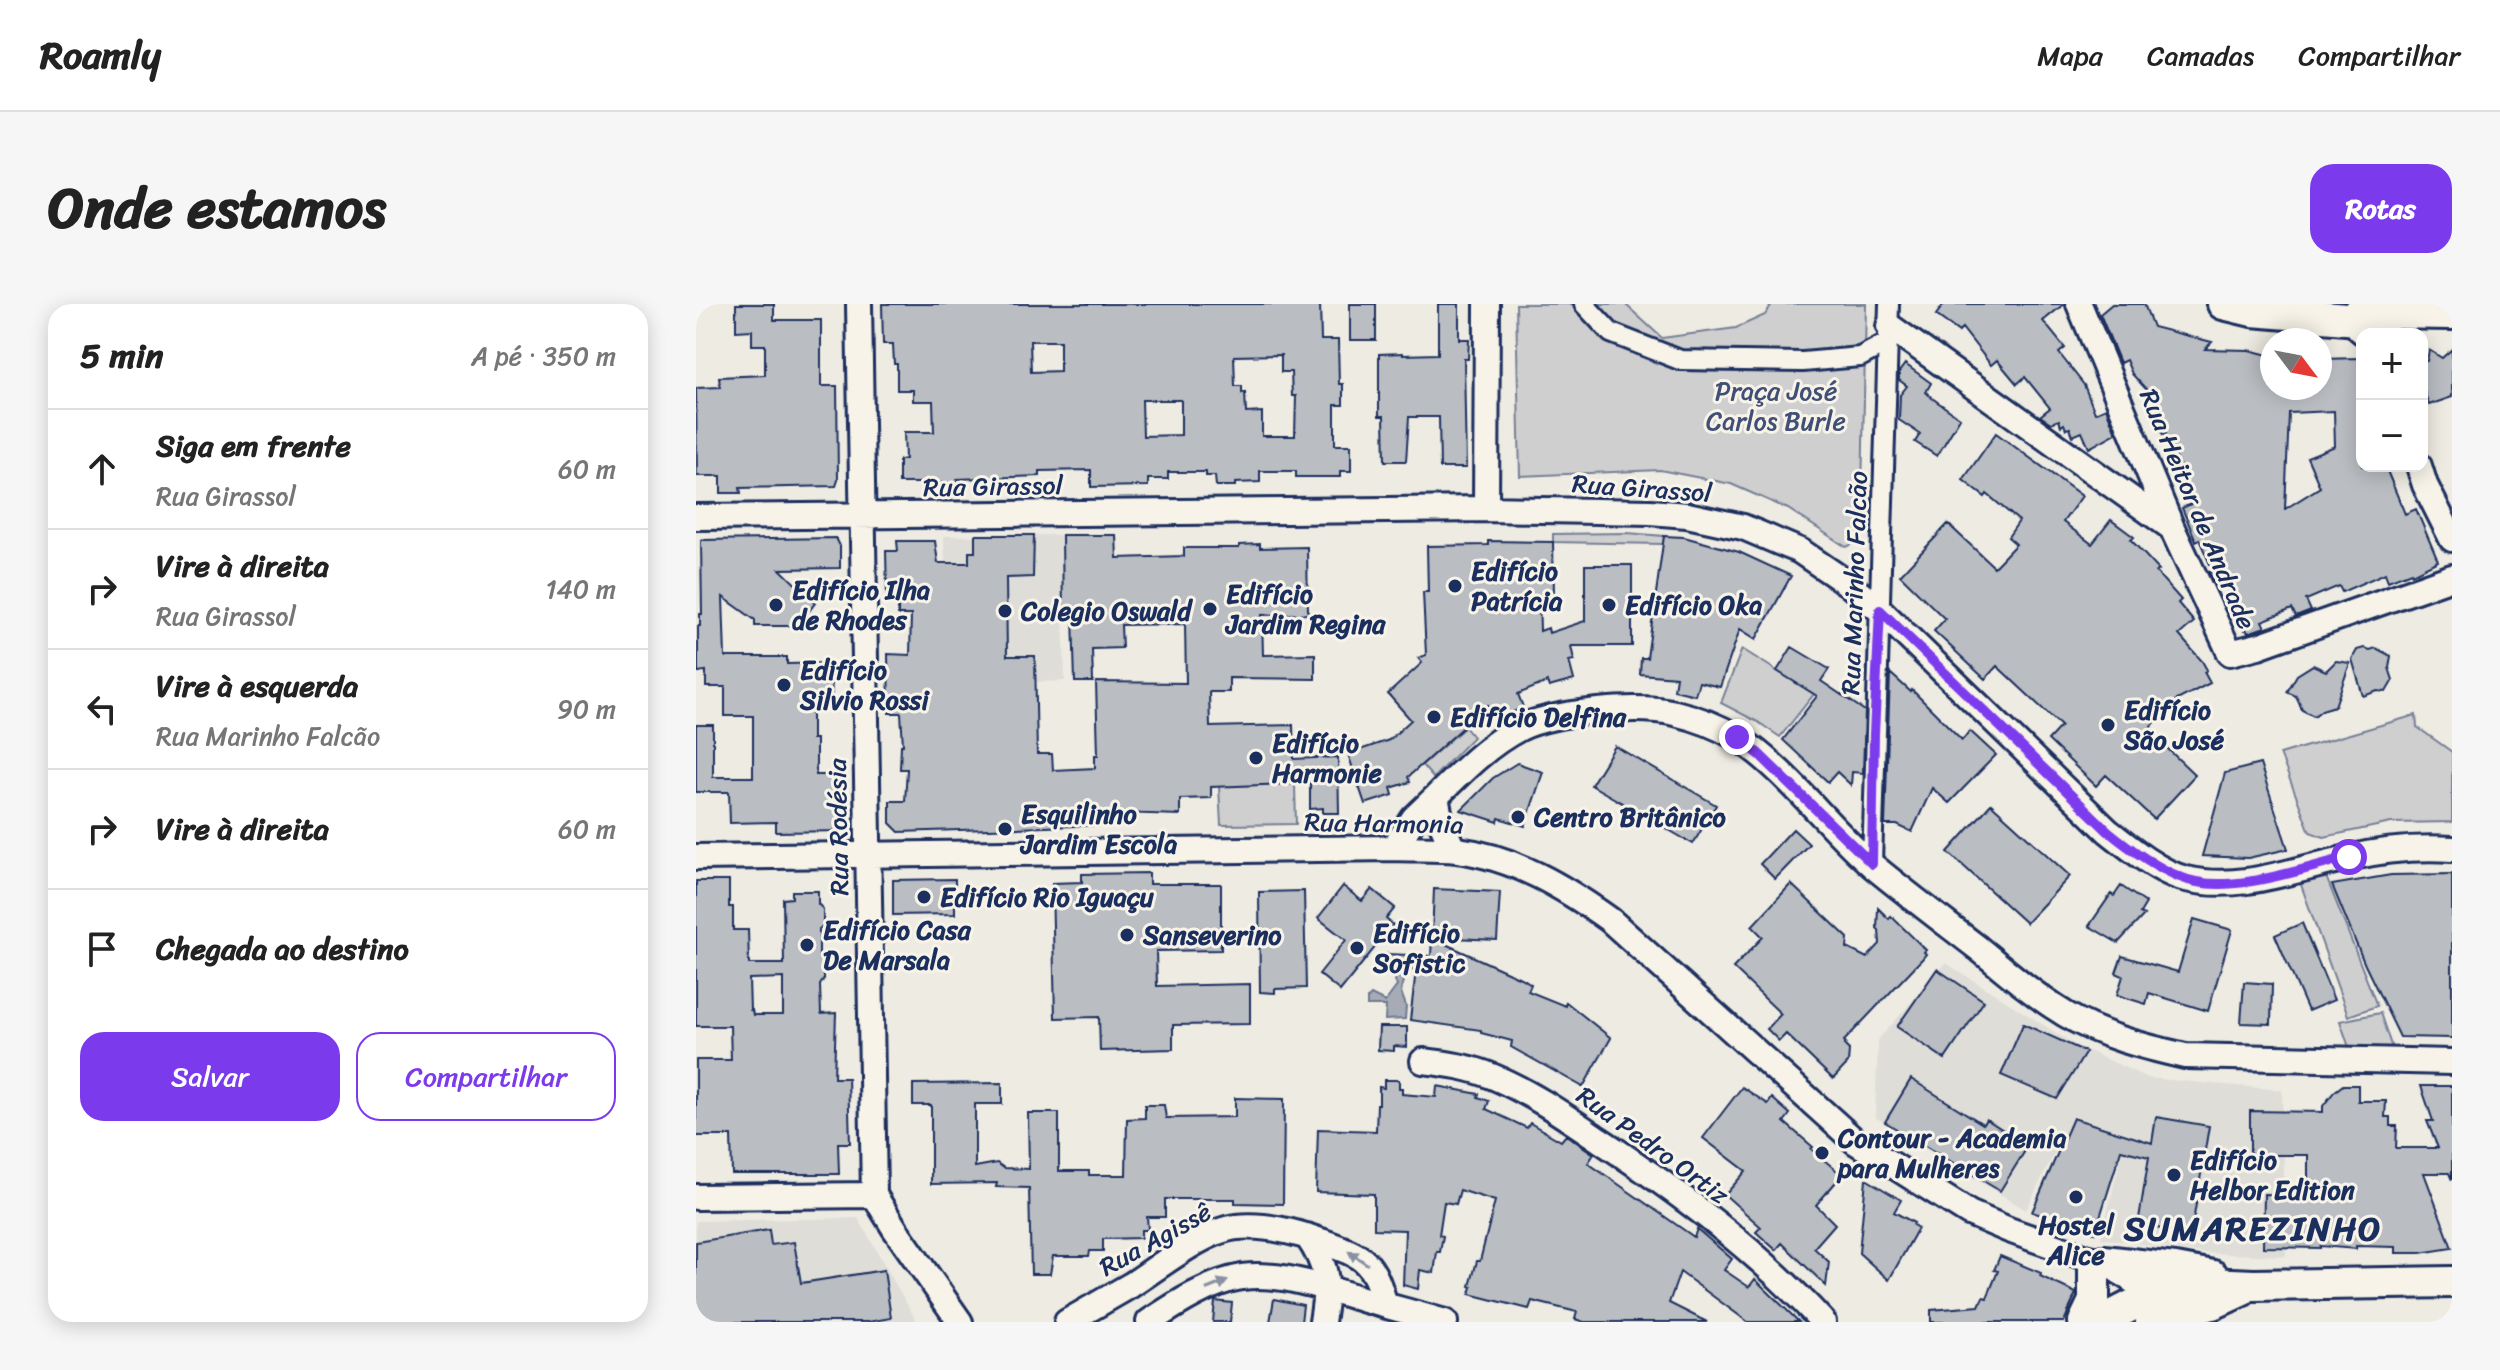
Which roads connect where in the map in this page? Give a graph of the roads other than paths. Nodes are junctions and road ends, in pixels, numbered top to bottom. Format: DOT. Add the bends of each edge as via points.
graph roads {
  1 [pos="859,304"];
  2 [pos="1487,304"];
  3 [pos="1584,304"];
  4 [pos="2079,304"];
  5 [pos="2223,304"];
  6 [pos="2452,314"];
  7 [pos="2372,321"];
  8 [pos="1889,324"];
  9 [pos="2421,472"];
  10 [pos="1486,509"];
  11 [pos="862,515"];
  12 [pos="696,517"];
  13 [pos="2172,528"];
  14 [pos="2452,539"];
  15 [pos="2452,577"];
  16 [pos="1880,610"];
  17 [pos="1436,797"];
  18 [pos="1394,848"];
  19 [pos="1453,849"];
  20 [pos="2452,849"];
  21 [pos="867,854"];
  22 [pos="696,857"];
  23 [pos="1872,864"];
  24 [pos="1423,1061"];
  25 [pos="2452,1062"];
  26 [pos="874,1195"];
  27 [pos="696,1197"];
  28 [pos="1307,1236"];
  29 [pos="2094,1262"];
  30 [pos="2449,1284"];
  31 [pos="2254,1285"];
  32 [pos="1327,1289"];
  33 [pos="1385,1305"];
  34 [pos="2146,1313"];
  35 [pos="960,1322"];
  36 [pos="1067,1322"];
  37 [pos="1149,1322"];
  38 [pos="1322,1322"];
  39 [pos="1445,1322"];
  40 [pos="1823,1322"];
  41 [pos="2084,1322"];
  42 [pos="2100,1322"];
  1 -- 11 [label="street, Rua Rodésia"];
  2 -- 10 [label="street"];
  3 -- 8 [label="street" via="1611,333 1680,360 1803,362 1860,357"];
  4 -- 13 [label="street, Rua Heitor de Andrade"];
  5 -- 7 [label="street"];
  6 -- 7 [label="street"];
  8 -- 13 [label="street"];
  8 -- 16 [label="street, Rua Marinho Falcão"];
  9 -- 14 [label="street"];
  10 -- 11 [label="street, Rua Girassol"];
  10 -- 16 [label="street, Rua Girassol" via="1662,513 1743,527 1800,551"];
  11 -- 12 [label="street, Rua Girassol"];
  11 -- 21 [label="street, Rua Rodésia"];
  13 -- 15 [label="street, Rua Heitor de Andrade" via="2230,653"];
  16 -- 20 [label="street, Rua Girassol" via="2108,831 2138,855 2183,879 2223,885 2349,857"];
  16 -- 23 [label="street, Rua Marinho Falcão"];
  17 -- 18 [label="street"];
  17 -- 19 [label="street"];
  17 -- 23 [label="street" via="1492,745 1544,719 1617,710 1672,712 1737,737"];
  18 -- 19 [label="street, Rua Harmonia"];
  18 -- 21 [label="street, Rua Harmonia"];
  19 -- 29 [label="street, Rua Harmonia" via="1531,871 1588,905 1886,1163 1969,1213"];
  21 -- 22 [label="street, Rua Harmonia"];
  21 -- 26 [label="street, Rua Rodésia"];
  23 -- 25 [label="street" via="2066,1015 2146,1047 2185,1056"];
  24 -- 40 [label="street, Rua Pedro Ortiz" via="1493,1076 1549,1105 1685,1198"];
  26 -- 27 [label="street"];
  26 -- 35 [label="street"];
  28 -- 32 [label="street" via="1322,1262"];
  33 -- 28 [label="street, Rua Agissê, one-way" via="1365,1261"];
  28 -- 36 [label="street, Rua Agissê" via="1259,1227 1224,1229"];
  29 -- 31 [label="street" via="2175,1269"];
  29 -- 34 [label="street, Rua Harmonia" via="2131,1278"];
  29 -- 41 [label="street" via="2094,1301"];
  30 -- 31 [label="street"];
  31 -- 34 [label="street" via="2209,1283 2169,1291"];
  32 -- 33 [label="street"];
  37 -- 32 [label="street, one-way" via="1210,1286 1241,1277 1271,1276"];
  32 -- 38 [label="street"];
  33 -- 39 [label="street"];
  34 -- 42 [label="street"];
}
